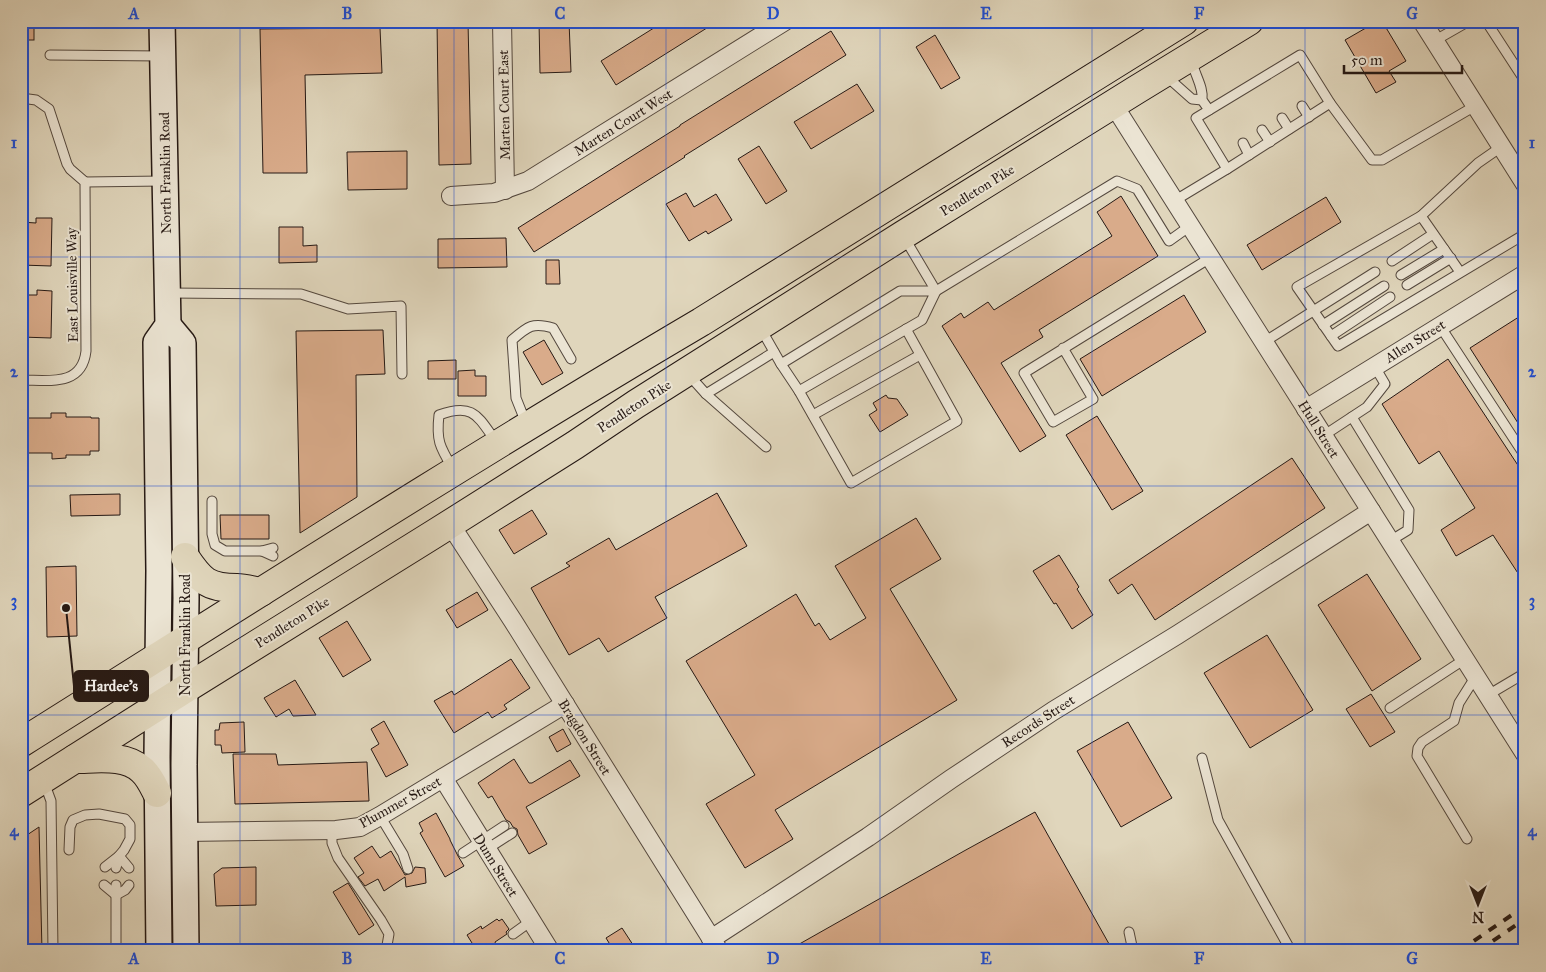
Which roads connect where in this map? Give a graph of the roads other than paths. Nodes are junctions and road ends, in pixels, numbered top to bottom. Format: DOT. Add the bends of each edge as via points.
graph roads {
  1 [pos="162,21"];
  2 [pos="502,21"];
  3 [pos="785,21"];
  4 [pos="1184,21"];
  5 [pos="1249,21"];
  6 [pos="1422,21"];
  7 [pos="1469,21"];
  8 [pos="1486,21"];
  9 [pos="1434,41"];
  10 [pos="50,55"];
  11 [pos="162,56"];
  12 [pos="1191,56"];
  13 [pos="1163,74"];
  14 [pos="1525,81"];
  15 [pos="21,98"];
  16 [pos="1202,100"];
  17 [pos="1330,103"];
  18 [pos="1113,104"];
  19 [pos="1302,106"];
  20 [pos="1475,106"];
  21 [pos="1209,110"];
  22 [pos="1309,117"];
  23 [pos="1282,118"];
  24 [pos="1289,129"];
  25 [pos="1262,130"];
  26 [pos="1270,142"];
  27 [pos="1243,143"];
  28 [pos="1501,147"];
  29 [pos="1249,155"];
  30 [pos="1226,169"];
  31 [pos="84,182"];
  32 [pos="165,182"];
  33 [pos="1525,184"];
  34 [pos="506,190"];
  35 [pos="451,196"];
  36 [pos="1174,201"];
  37 [pos="1421,216"];
  38 [pos="1190,226"];
  39 [pos="1434,234"];
  40 [pos="1525,234"];
  41 [pos="903,236"];
  42 [pos="1444,249"];
  43 [pos="1210,258"];
  44 [pos="1451,258"];
  45 [pos="1392,261"];
  46 [pos="1375,272"];
  47 [pos="1460,272"];
  48 [pos="1525,274"];
  49 [pos="1401,275"];
  50 [pos="1407,285"];
  51 [pos="1384,286"];
  52 [pos="936,290"];
  53 [pos="167,293"];
  54 [pos="1390,296"];
  55 [pos="1313,311"];
  56 [pos="168,325"];
  57 [pos="1323,325"];
  58 [pos="760,326"];
  59 [pos="1440,326"];
  60 [pos="906,329"];
  61 [pos="1331,336"];
  62 [pos="1264,342"];
  63 [pos="1063,348"];
  64 [pos="774,352"];
  65 [pos="920,355"];
  66 [pos="571,359"];
  67 [pos="781,364"];
  68 [pos="1375,366"];
  69 [pos="686,372"];
  70 [pos="402,374"];
  71 [pos="21,380"];
  72 [pos="799,391"];
  73 [pos="706,394"];
  74 [pos="1306,409"];
  75 [pos="813,415"];
  76 [pos="1352,417"];
  77 [pos="528,427"];
  78 [pos="1323,436"];
  79 [pos="498,445"];
  80 [pos="766,447"];
  81 [pos="1525,456"];
  82 [pos="454,472"];
  83 [pos="212,501"];
  84 [pos="1371,511"];
  85 [pos="450,524"];
  86 [pos="1390,541"];
  87 [pos="273,552"];
  88 [pos="185,557"];
  89 [pos="261,592"];
  90 [pos="185,640"];
  91 [pos="158,657"];
  92 [pos="1465,659"];
  93 [pos="1525,673"];
  94 [pos="1476,676"];
  95 [pos="184,689"];
  96 [pos="1488,695"];
  97 [pos="565,704"];
  98 [pos="158,706"];
  99 [pos="1390,708"];
  100 [pos="21,743"];
  101 [pos="1525,754"];
  102 [pos="1202,758"];
  103 [pos="75,759"];
  104 [pos="443,778"];
  105 [pos="32,786"];
  106 [pos="158,793"];
  107 [pos="380,816"];
  108 [pos="504,826"];
  109 [pos="332,830"];
  110 [pos="184,832"];
  111 [pos="512,833"];
  112 [pos="1467,839"];
  113 [pos="484,845"];
  114 [pos="69,850"];
  115 [pos="463,853"];
  116 [pos="119,856"];
  117 [pos="105,868"];
  118 [pos="116,868"];
  119 [pos="129,868"];
  120 [pos="408,868"];
  121 [pos="104,885"];
  122 [pos="129,885"];
  123 [pos="116,890"];
  124 [pos="531,921"];
  125 [pos="1129,932"];
  126 [pos="512,934"];
  127 [pos="715,945"];
  128 [pos="53,951"];
  129 [pos="116,951"];
  130 [pos="159,951"];
  131 [pos="186,951"];
  132 [pos="386,951"];
  133 [pos="550,951"];
  134 [pos="1133,951"];
  135 [pos="1291,951"];
  1 -- 11 [label="main road, North Franklin Road"];
  2 -- 34 [label="street, Marten Court East"];
  3 -- 34 [label="street, Marten Court West" via="543,172"];
  4 -- 77 [label="main road"];
  5 -- 12 [label="main road, Pendleton Pike"];
  6 -- 9 [label="street"];
  7 -- 9 [label="lane"];
  8 -- 14 [label="lane"];
  9 -- 20 [label="street"];
  10 -- 11 [label="lane"];
  11 -- 32 [label="main road, North Franklin Road"];
  12 -- 13 [label="main road, Pendleton Pike"];
  12 -- 16 [label="lane" via="1203,93"];
  13 -- 16 [label="lane" via="1192,99"];
  13 -- 18 [label="main road, Pendleton Pike"];
  15 -- 31 [label="lane" via="36,100 50,112 68,166"];
  16 -- 21 [label="lane"];
  17 -- 20 [label="lane" via="1372,160 1382,160"];
  17 -- 21 [label="lane" via="1300,55 1241,97 1222,108"];
  17 -- 22 [label="lane"];
  18 -- 36 [label="street, Hull Street"];
  18 -- 41 [label="main road, Pendleton Pike"];
  19 -- 22 [label="lane"];
  20 -- 28 [label="street"];
  21 -- 30 [label="lane" via="1196,118"];
  22 -- 24 [label="lane"];
  23 -- 24 [label="lane"];
  24 -- 26 [label="lane"];
  25 -- 26 [label="lane"];
  26 -- 29 [label="lane"];
  27 -- 29 [label="lane"];
  28 -- 33 [label="street"];
  28 -- 37 [label="lane" via="1478,163"];
  29 -- 30 [label="lane"];
  30 -- 36 [label="lane"];
  31 -- 32 [label="lane"];
  31 -- 71 [label="lane, East Louisville Way" via="85,360 72,376 62,380"];
  32 -- 53 [label="main road, North Franklin Road"];
  34 -- 35 [label="street, Marten Court West"];
  36 -- 38 [label="street, Hull Street"];
  37 -- 39 [label="lane"];
  37 -- 55 [label="lane" via="1297,287"];
  38 -- 43 [label="street, Hull Street"];
  38 -- 52 [label="lane" via="1169,241 1137,189 1117,181"];
  39 -- 42 [label="lane"];
  39 -- 45 [label="lane"];
  40 -- 47 [label="lane"];
  41 -- 52 [label="lane"];
  41 -- 58 [label="main road, Pendleton Pike"];
  42 -- 44 [label="lane"];
  42 -- 49 [label="lane"];
  43 -- 62 [label="street, Hull Street"];
  43 -- 63 [label="lane"];
  44 -- 47 [label="lane"];
  44 -- 50 [label="lane"];
  46 -- 55 [label="lane"];
  47 -- 61 [label="lane" via="1338,346"];
  48 -- 59 [label="street, Allen Street"];
  51 -- 57 [label="lane"];
  52 -- 60 [label="lane" via="922,320"];
  52 -- 67 [label="lane" via="900,291"];
  53 -- 56 [label="main road, North Franklin Road"];
  53 -- 70 [label="lane" via="301,294 348,309 401,306"];
  54 -- 61 [label="lane"];
  55 -- 57 [label="lane"];
  55 -- 62 [label="lane"];
  56 -- 88 [label="main road, North Franklin Road" via="182,343"];
  56 -- 91 [label="main road, North Franklin Road" via="156,342"];
  57 -- 61 [label="lane"];
  58 -- 64 [label="lane"];
  58 -- 69 [label="main road, Pendleton Pike"];
  59 -- 68 [label="street, Allen Street"];
  59 -- 81 [label="lane"];
  60 -- 65 [label="lane"];
  60 -- 72 [label="lane"];
  62 -- 74 [label="street, Hull Street"];
  63 -- 63 [label="lane" via="1024,372 1053,422 1093,399"];
  64 -- 67 [label="lane"];
  64 -- 73 [label="lane"];
  65 -- 75 [label="lane"];
  65 -- 75 [label="lane" via="957,421 851,483"];
  66 -- 77 [label="lane" via="553,328 538,324 512,340 516,398"];
  67 -- 72 [label="lane"];
  68 -- 74 [label="street, Allen Street"];
  68 -- 76 [label="lane" via="1385,384 1367,407"];
  69 -- 73 [label="lane"];
  69 -- 85 [label="main road, Pendleton Pike"];
  72 -- 75 [label="lane"];
  73 -- 80 [label="lane"];
  74 -- 78 [label="street, Hull Street"];
  76 -- 78 [label="lane"];
  76 -- 86 [label="lane" via="1409,510 1408,530"];
  77 -- 79 [label="main road"];
  78 -- 84 [label="street, Hull Street"];
  79 -- 82 [label="main road"];
  79 -- 82 [label="lane" via="480,420 468,410 452,410 439,415 439,446"];
  82 -- 89 [label="main road"];
  83 -- 87 [label="lane" via="215,545 225,551"];
  84 -- 86 [label="street, Hull Street"];
  84 -- 127 [label="street, Records Street" via="1053,711"];
  85 -- 95 [label="main road, Pendleton Pike"];
  85 -- 97 [label="street, Bragdon Street"];
  86 -- 92 [label="street, Hull Street"];
  88 -- 89 [label="main road" via="208,584"];
  88 -- 90 [label="main road, North Franklin Road"];
  89 -- 90 [label="main road"];
  90 -- 91 [label="main road"];
  90 -- 95 [label="main road, North Franklin Road"];
  91 -- 98 [label="main road, North Franklin Road"];
  91 -- 100 [label="main road"];
  92 -- 94 [label="street, Hull Street"];
  92 -- 99 [label="lane"];
  93 -- 96 [label="lane"];
  94 -- 96 [label="street, Hull Street"];
  94 -- 112 [label="lane" via="1459,703 1454,721 1422,742 1417,756"];
  95 -- 98 [label="main road, Pendleton Pike"];
  95 -- 110 [label="main road, North Franklin Road"];
  96 -- 101 [label="street, Hull Street"];
  97 -- 104 [label="street, Plummer Street"];
  97 -- 127 [label="street, Bragdon Street"];
  98 -- 103 [label="main road, Pendleton Pike"];
  98 -- 106 [label="main road, North Franklin Road"];
  102 -- 135 [label="lane" via="1218,820"];
  103 -- 105 [label="main road, Pendleton Pike"];
  103 -- 106 [label="main road" via="116,758 129,761 143,770"];
  104 -- 107 [label="street, Plummer Street"];
  104 -- 113 [label="street, Dunn Street"];
  105 -- 128 [label="lane" via="51,801"];
  106 -- 130 [label="main road, North Franklin Road"];
  107 -- 109 [label="street, Plummer Street" via="360,827"];
  107 -- 120 [label="lane"];
  108 -- 113 [label="lane"];
  109 -- 110 [label="street, Plummer Street"];
  109 -- 132 [label="lane" via="332,843 338,858 389,934"];
  110 -- 131 [label="main road, North Franklin Road"];
  111 -- 113 [label="lane"];
  113 -- 115 [label="lane"];
  113 -- 124 [label="street, Dunn Street"];
  114 -- 116 [label="lane" via="73,820 84,815 112,815 125,819 130,825 130,839"];
  116 -- 117 [label="lane"];
  116 -- 118 [label="lane"];
  116 -- 119 [label="lane"];
  121 -- 123 [label="lane"];
  122 -- 123 [label="lane" via="125,890"];
  123 -- 129 [label="lane"];
  124 -- 126 [label="lane"];
  124 -- 133 [label="street, Dunn Street"];
  125 -- 134 [label="lane"];
}
